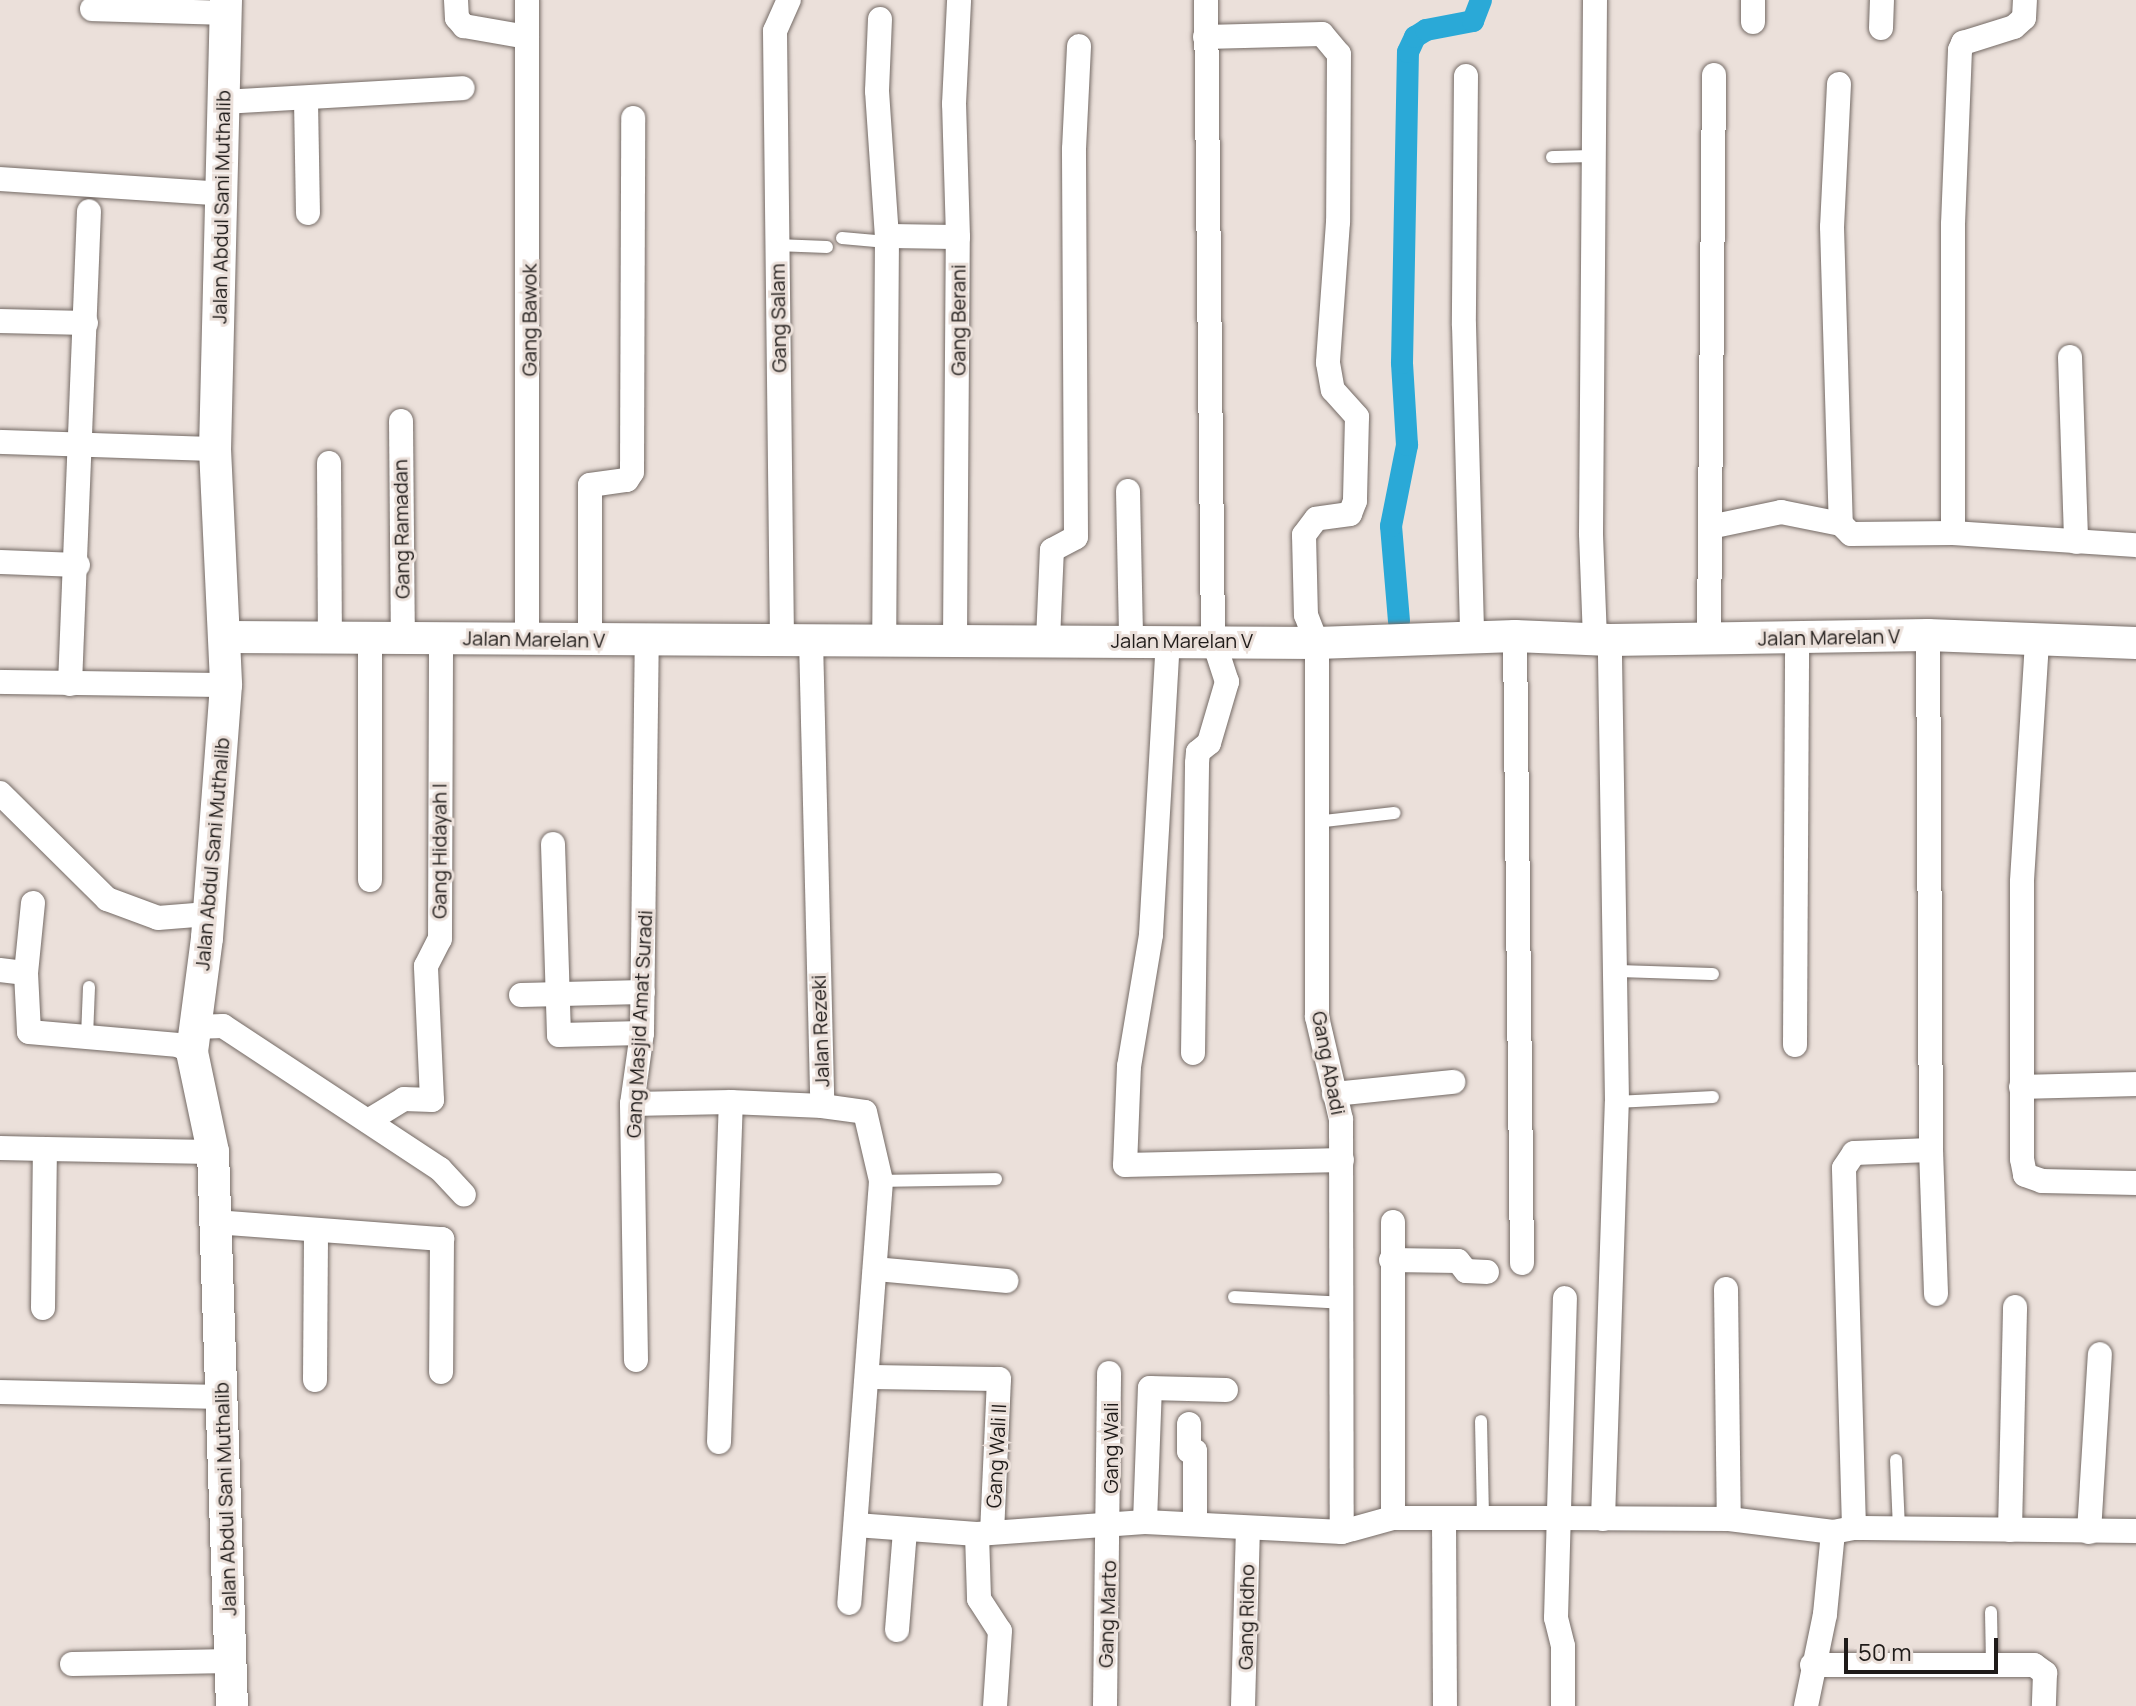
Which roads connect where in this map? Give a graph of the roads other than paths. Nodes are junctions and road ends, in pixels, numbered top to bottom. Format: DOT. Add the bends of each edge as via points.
graph roads {
  1 [pos="456,0"];
  2 [pos="527,0"];
  3 [pos="789,0"];
  4 [pos="959,0"];
  5 [pos="1206,0"];
  6 [pos="1595,0"];
  7 [pos="1882,0"];
  8 [pos="2025,0"];
  9 [pos="226,6"];
  10 [pos="92,9"];
  11 [pos="880,19"];
  12 [pos="1881,28"];
  13 [pos="527,37"];
  14 [pos="1205,37"];
  15 [pos="1079,46"];
  16 [pos="1714,75"];
  17 [pos="1466,76"];
  18 [pos="1839,84"];
  19 [pos="463,88"];
  20 [pos="306,100"];
  21 [pos="222,102"];
  22 [pos="633,118"];
  23 [pos="1594,156"];
  24 [pos="1552,157"];
  25 [pos="0,179"];
  26 [pos="223,194"];
  27 [pos="89,211"];
  28 [pos="308,213"];
  29 [pos="958,237"];
  30 [pos="842,238"];
  31 [pos="891,242"];
  32 [pos="776,245"];
  33 [pos="827,247"];
  34 [pos="0,321"];
  35 [pos="86,323"];
  36 [pos="2070,357"];
  37 [pos="401,421"];
  38 [pos="0,442"];
  39 [pos="82,444"];
  40 [pos="215,449"];
  41 [pos="329,463"];
  42 [pos="1128,491"];
  43 [pos="1841,524"];
  44 [pos="1710,527"];
  45 [pos="1953,533"];
  46 [pos="2076,542"];
  47 [pos="2136,545"];
  48 [pos="0,562"];
  49 [pos="78,565"];
  50 [pos="1928,635"];
  51 [pos="1515,636"];
  52 [pos="227,637"];
  53 [pos="330,637"];
  54 [pos="1709,637"];
  55 [pos="370,638"];
  56 [pos="403,638"];
  57 [pos="441,638"];
  58 [pos="1797,638"];
  59 [pos="890,639"];
  60 [pos="1168,639"];
  61 [pos="1213,639"];
  62 [pos="1472,639"];
  63 [pos="1602,639"];
  64 [pos="527,640"];
  65 [pos="590,640"];
  66 [pos="647,640"];
  67 [pos="796,640"];
  68 [pos="955,640"];
  69 [pos="1048,640"];
  70 [pos="1131,640"];
  71 [pos="2037,642"];
  72 [pos="1317,643"];
  73 [pos="2136,643"];
  74 [pos="0,682"];
  75 [pos="70,684"];
  76 [pos="226,685"];
  77 [pos="0,793"];
  78 [pos="1394,813"];
  79 [pos="1315,822"];
  80 [pos="553,844"];
  81 [pos="370,880"];
  82 [pos="33,903"];
  83 [pos="208,926"];
  84 [pos="0,970"];
  85 [pos="1617,971"];
  86 [pos="26,973"];
  87 [pos="1713,974"];
  88 [pos="89,987"];
  89 [pos="643,992"];
  90 [pos="521,995"];
  91 [pos="559,996"];
  92 [pos="194,1030"];
  93 [pos="642,1033"];
  94 [pos="87,1037"];
  95 [pos="1795,1045"];
  96 [pos="1193,1053"];
  97 [pos="1453,1082"];
  98 [pos="2136,1084"];
  99 [pos="2021,1087"];
  100 [pos="1334,1094"];
  101 [pos="1713,1097"];
  102 [pos="731,1102"];
  103 [pos="1617,1102"];
  104 [pos="632,1104"];
  105 [pos="822,1106"];
  106 [pos="373,1117"];
  107 [pos="0,1148"];
  108 [pos="45,1149"];
  109 [pos="1931,1150"];
  110 [pos="213,1152"];
  111 [pos="1342,1160"];
  112 [pos="996,1179"];
  113 [pos="881,1181"];
  114 [pos="2136,1183"];
  115 [pos="464,1195"];
  116 [pos="215,1222"];
  117 [pos="1393,1222"];
  118 [pos="316,1230"];
  119 [pos="1391,1260"];
  120 [pos="1522,1263"];
  121 [pos="875,1269"];
  122 [pos="1487,1272"];
  123 [pos="1006,1281"];
  124 [pos="1726,1289"];
  125 [pos="1936,1294"];
  126 [pos="1234,1297"];
  127 [pos="1565,1298"];
  128 [pos="1345,1303"];
  129 [pos="2015,1307"];
  130 [pos="43,1308"];
  131 [pos="2100,1354"];
  132 [pos="636,1360"];
  133 [pos="441,1372"];
  134 [pos="1109,1373"];
  135 [pos="869,1377"];
  136 [pos="315,1380"];
  137 [pos="1226,1390"];
  138 [pos="0,1392"];
  139 [pos="221,1397"];
  140 [pos="1481,1421"];
  141 [pos="1189,1424"];
  142 [pos="719,1442"];
  143 [pos="1896,1460"];
  144 [pos="1393,1518"];
  145 [pos="1444,1518"];
  146 [pos="1483,1518"];
  147 [pos="1558,1518"];
  148 [pos="1603,1519"];
  149 [pos="1729,1519"];
  150 [pos="1145,1522"];
  151 [pos="1110,1523"];
  152 [pos="1195,1524"];
  153 [pos="856,1525"];
  154 [pos="1248,1529"];
  155 [pos="1899,1529"];
  156 [pos="1844,1530"];
  157 [pos="2010,1530"];
  158 [pos="905,1531"];
  159 [pos="2136,1531"];
  160 [pos="1342,1532"];
  161 [pos="2089,1532"];
  162 [pos="985,1533"];
  163 [pos="849,1603"];
  164 [pos="1991,1612"];
  165 [pos="897,1630"];
  166 [pos="232,1661"];
  167 [pos="72,1664"];
  168 [pos="1812,1665"];
  169 [pos="1992,1665"];
  170 [pos="996,1699"];
  171 [pos="232,1706"];
  172 [pos="1105,1706"];
  173 [pos="1243,1706"];
  174 [pos="1445,1706"];
  175 [pos="1563,1706"];
  176 [pos="1806,1706"];
  177 [pos="2044,1706"];
  1 -- 13 [label="street" via="457,18 464,26"];
  2 -- 13 [label="street, Gang Bawok"];
  3 -- 32 [label="street, Gang Salam" via="775,31"];
  4 -- 29 [label="street, Gang Berani" via="954,104"];
  5 -- 14 [label="street"];
  6 -- 23 [label="street"];
  7 -- 12 [label="street"];
  8 -- 45 [label="street" via="2024,18 2014,27 1963,43 1960,50 1953,224"];
  9 -- 10 [label="street"];
  9 -- 21 [label="street, Jalan Abdul Sani Muthalib"];
  11 -- 31 [label="street" via="877,91"];
  13 -- 64 [label="street, Gang Bawok"];
  14 -- 61 [label="street"];
  14 -- 72 [label="street, Gang Abadi" via="1322,34 1339,54 1338,222 1328,363 1333,390 1357,417 1355,488 1350,514 1316,519 1304,535 1306,615"];
  15 -- 69 [label="street" via="1074,149 1076,537 1052,550"];
  16 -- 44 [label="street"];
  17 -- 62 [label="street" via="1464,325"];
  18 -- 43 [label="street" via="1832,227"];
  19 -- 20 [label="street"];
  20 -- 21 [label="street"];
  20 -- 28 [label="street"];
  21 -- 26 [label="street, Jalan Abdul Sani Muthalib"];
  22 -- 65 [label="street" via="632,472 627,480 590,485"];
  23 -- 24 [label="lane"];
  23 -- 63 [label="street"];
  25 -- 26 [label="street"];
  26 -- 40 [label="street, Jalan Abdul Sani Muthalib"];
  27 -- 35 [label="street"];
  29 -- 31 [label="street"];
  29 -- 68 [label="street, Gang Berani"];
  30 -- 31 [label="lane"];
  31 -- 59 [label="street"];
  32 -- 33 [label="lane"];
  32 -- 67 [label="street, Gang Salam"];
  34 -- 35 [label="street"];
  35 -- 39 [label="street"];
  36 -- 46 [label="street"];
  37 -- 56 [label="street, Gang Ramadan"];
  38 -- 39 [label="street"];
  39 -- 40 [label="street"];
  39 -- 49 [label="street"];
  40 -- 52 [label="street, Jalan Abdul Sani Muthalib"];
  41 -- 53 [label="street"];
  42 -- 70 [label="street"];
  43 -- 44 [label="street" via="1781,512"];
  43 -- 45 [label="street" via="1851,534"];
  44 -- 54 [label="street"];
  45 -- 46 [label="street"];
  46 -- 47 [label="street"];
  48 -- 49 [label="street"];
  49 -- 75 [label="street"];
  50 -- 58 [label="street, Jalan Marelan V"];
  50 -- 71 [label="street, Jalan Marelan V"];
  50 -- 109 [label="street"];
  51 -- 62 [label="street, Jalan Marelan V"];
  51 -- 63 [label="street, Jalan Marelan V"];
  51 -- 120 [label="street"];
  52 -- 53 [label="street, Jalan Marelan V"];
  52 -- 76 [label="street, Jalan Abdul Sani Muthalib"];
  53 -- 55 [label="street, Jalan Marelan V"];
  54 -- 58 [label="street, Jalan Marelan V"];
  54 -- 63 [label="street, Jalan Marelan V"];
  55 -- 56 [label="street, Jalan Marelan V"];
  55 -- 81 [label="street"];
  56 -- 57 [label="street, Jalan Marelan V"];
  57 -- 64 [label="street, Jalan Marelan V"];
  57 -- 106 [label="street, Gang Hidayah I" via="440,939 426,966 432,1100 404,1099"];
  58 -- 95 [label="street"];
  59 -- 67 [label="street, Jalan Marelan V"];
  59 -- 68 [label="street, Jalan Marelan V"];
  60 -- 61 [label="street, Jalan Marelan V"];
  60 -- 70 [label="street, Jalan Marelan V"];
  60 -- 111 [label="street" via="1151,935 1129,1066 1125,1165"];
  61 -- 72 [label="street, Jalan Marelan V"];
  61 -- 96 [label="street" via="1227,682 1209,743 1198,752"];
  62 -- 72 [label="street, Jalan Marelan V"];
  63 -- 85 [label="street"];
  64 -- 65 [label="street, Jalan Marelan V"];
  65 -- 66 [label="street, Jalan Marelan V"];
  66 -- 67 [label="street, Jalan Marelan V"];
  66 -- 89 [label="street, Gang Masjid Amat Suradi"];
  67 -- 105 [label="street, Jalan Rezeki"];
  68 -- 69 [label="street, Jalan Marelan V"];
  69 -- 70 [label="street, Jalan Marelan V"];
  71 -- 73 [label="street, Jalan Marelan V"];
  71 -- 99 [label="street" via="2022,882"];
  72 -- 79 [label="street, Gang Abadi"];
  74 -- 75 [label="street"];
  75 -- 76 [label="street"];
  76 -- 83 [label="street, Jalan Abdul Sani Muthalib"];
  77 -- 83 [label="street" via="107,899 158,918"];
  78 -- 79 [label="lane"];
  79 -- 100 [label="street, Gang Abadi" via="1317,1017"];
  80 -- 91 [label="street" via="553,979"];
  82 -- 86 [label="street"];
  83 -- 92 [label="street, Jalan Abdul Sani Muthalib"];
  84 -- 86 [label="street"];
  85 -- 87 [label="lane"];
  85 -- 103 [label="street"];
  86 -- 94 [label="street" via="29,1032"];
  88 -- 94 [label="lane"];
  89 -- 91 [label="street"];
  89 -- 93 [label="street, Gang Masjid Amat Suradi"];
  90 -- 91 [label="street"];
  91 -- 93 [label="street" via="559,1035"];
  92 -- 94 [label="street" via="178,1045"];
  92 -- 106 [label="street" via="223,1026"];
  92 -- 110 [label="street, Jalan Abdul Sani Muthalib"];
  93 -- 104 [label="street, Gang Masjid Amat Suradi"];
  97 -- 100 [label="street"];
  98 -- 99 [label="street"];
  99 -- 114 [label="street" via="2025,1175 2042,1181"];
  100 -- 111 [label="street, Gang Abadi"];
  101 -- 103 [label="lane"];
  102 -- 104 [label="street"];
  102 -- 105 [label="street"];
  102 -- 142 [label="street"];
  103 -- 148 [label="street"];
  104 -- 132 [label="street, Gang Masjid Amat Suradi"];
  105 -- 113 [label="street, Jalan Rezeki" via="865,1112"];
  106 -- 115 [label="street" via="440,1169"];
  107 -- 108 [label="street"];
  108 -- 110 [label="street"];
  108 -- 130 [label="street"];
  109 -- 125 [label="street"];
  109 -- 156 [label="street" via="1854,1153 1844,1168"];
  110 -- 116 [label="street, Jalan Abdul Sani Muthalib"];
  111 -- 128 [label="street, Gang Abadi"];
  112 -- 113 [label="lane"];
  113 -- 121 [label="street, Jalan Rezeki"];
  116 -- 118 [label="street"];
  116 -- 139 [label="street, Jalan Abdul Sani Muthalib"];
  117 -- 119 [label="street"];
  118 -- 133 [label="street" via="442,1239"];
  118 -- 136 [label="street"];
  119 -- 122 [label="street" via="1458,1261 1466,1271"];
  119 -- 144 [label="street"];
  121 -- 123 [label="street"];
  121 -- 135 [label="street, Jalan Rezeki"];
  124 -- 149 [label="street"];
  126 -- 128 [label="lane"];
  127 -- 147 [label="street"];
  128 -- 160 [label="street, Gang Abadi"];
  129 -- 157 [label="street"];
  131 -- 161 [label="street"];
  134 -- 151 [label="street, Gang Wali"];
  135 -- 153 [label="street, Jalan Rezeki"];
  135 -- 162 [label="street, Gang Wali II" via="999,1379"];
  137 -- 150 [label="street" via="1150,1388"];
  138 -- 139 [label="street"];
  139 -- 166 [label="street, Jalan Abdul Sani Muthalib"];
  140 -- 146 [label="lane"];
  141 -- 152 [label="street" via="1189,1451 1195,1451"];
  143 -- 155 [label="lane"];
  144 -- 145 [label="street"];
  144 -- 160 [label="street"];
  145 -- 146 [label="street"];
  145 -- 174 [label="street"];
  146 -- 147 [label="street"];
  147 -- 148 [label="street"];
  147 -- 175 [label="street" via="1556,1618 1563,1646"];
  148 -- 149 [label="street"];
  149 -- 156 [label="street"];
  150 -- 151 [label="street"];
  150 -- 152 [label="street"];
  151 -- 162 [label="street"];
  151 -- 172 [label="street, Gang Marto"];
  152 -- 154 [label="street"];
  153 -- 158 [label="street"];
  153 -- 163 [label="street, Jalan Rezeki"];
  154 -- 160 [label="street"];
  154 -- 173 [label="street, Gang Ridho"];
  155 -- 156 [label="street"];
  155 -- 157 [label="street"];
  156 -- 168 [label="street"];
  157 -- 161 [label="street"];
  158 -- 162 [label="street"];
  158 -- 165 [label="street"];
  159 -- 161 [label="street"];
  162 -- 170 [label="street, Gang Wali II" via="979,1599 1000,1631"];
  164 -- 169 [label="lane"];
  166 -- 167 [label="street"];
  166 -- 171 [label="street, Jalan Abdul Sani Muthalib"];
  168 -- 169 [label="street"];
  168 -- 176 [label="street"];
  169 -- 177 [label="street" via="2040,1668 2045,1673"];
}
